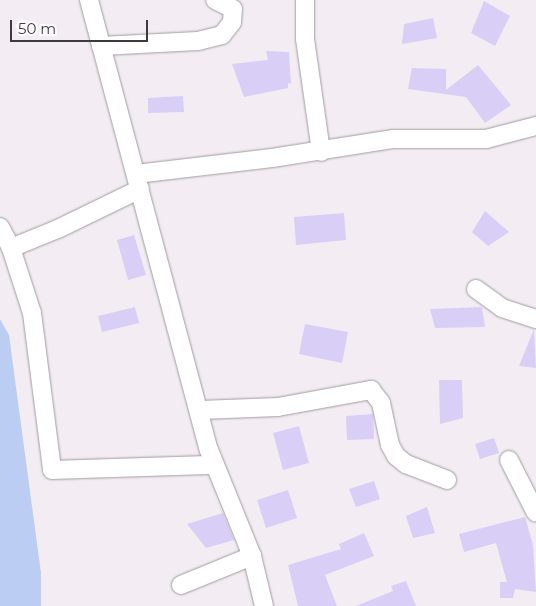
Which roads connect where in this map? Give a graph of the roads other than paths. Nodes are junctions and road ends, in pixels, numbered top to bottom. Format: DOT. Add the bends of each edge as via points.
graph roads {
  1 [pos="89,0"];
  2 [pos="215,0"];
  3 [pos="305,0"];
  4 [pos="101,46"];
  5 [pos="536,126"];
  6 [pos="321,152"];
  7 [pos="138,181"];
  8 [pos="0,227"];
  9 [pos="11,248"];
  10 [pos="476,289"];
  11 [pos="536,319"];
  12 [pos="200,410"];
  13 [pos="509,460"];
  14 [pos="216,465"];
  15 [pos="447,480"];
  16 [pos="536,513"];
  17 [pos="252,556"];
  18 [pos="181,585"];
  19 [pos="264,606"];
  1 -- 4 [label="street"];
  2 -- 4 [label="street" via="233,9 232,22 222,35 198,41"];
  3 -- 6 [label="street" via="305,39"];
  4 -- 7 [label="street"];
  5 -- 6 [label="street" via="486,139 394,139"];
  6 -- 7 [label="street"];
  7 -- 9 [label="street" via="60,228"];
  7 -- 12 [label="street"];
  8 -- 9 [label="street"];
  9 -- 14 [label="street" via="32,312 52,470"];
  10 -- 11 [label="street" via="502,308"];
  12 -- 14 [label="street"];
  12 -- 15 [label="street" via="278,407 371,390 381,403 390,445 396,456 406,464"];
  13 -- 16 [label="street"];
  14 -- 17 [label="street"];
  17 -- 18 [label="street"];
  17 -- 19 [label="street"];
}
